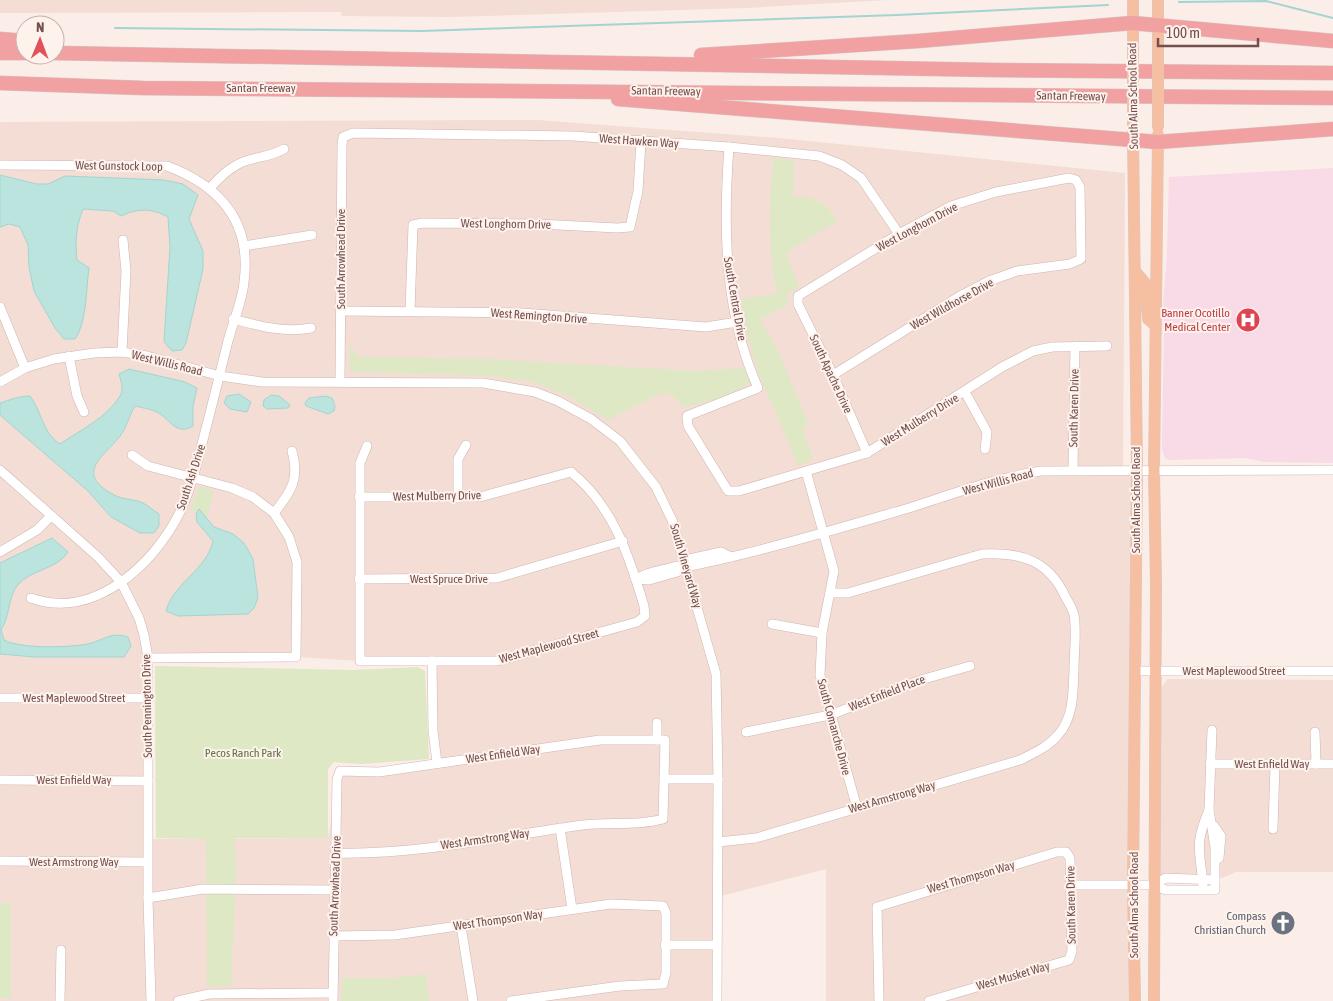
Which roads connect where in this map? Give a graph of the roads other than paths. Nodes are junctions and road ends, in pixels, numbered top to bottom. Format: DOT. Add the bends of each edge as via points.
graph roads {
  1 [pos="1133,0"];
  2 [pos="1158,0"];
  3 [pos="1132,23"];
  4 [pos="1158,25"];
  5 [pos="0,39"];
  6 [pos="15,40"];
  7 [pos="1333,41"];
  8 [pos="65,45"];
  9 [pos="0,53"];
  10 [pos="15,53"];
  11 [pos="65,53"];
  12 [pos="173,54"];
  13 [pos="579,61"];
  14 [pos="1333,73"];
  15 [pos="0,83"];
  16 [pos="143,88"];
  17 [pos="483,89"];
  18 [pos="0,92"];
  19 [pos="1333,98"];
  20 [pos="1333,129"];
  21 [pos="998,130"];
  22 [pos="1133,134"];
  23 [pos="343,137"];
  24 [pos="641,141"];
  25 [pos="1158,142"];
  26 [pos="730,147"];
  27 [pos="284,149"];
  28 [pos="0,166"];
  29 [pos="1134,177"];
  30 [pos="210,188"];
  31 [pos="899,234"];
  32 [pos="312,235"];
  33 [pos="123,240"];
  34 [pos="244,246"];
  35 [pos="1081,259"];
  36 [pos="1136,272"];
  37 [pos="798,296"];
  38 [pos="0,306"];
  39 [pos="341,311"];
  40 [pos="410,311"];
  41 [pos="234,319"];
  42 [pos="737,322"];
  43 [pos="1155,325"];
  44 [pos="311,328"];
  45 [pos="1075,346"];
  46 [pos="1107,346"];
  47 [pos="122,352"];
  48 [pos="69,356"];
  49 [pos="25,368"];
  50 [pos="833,375"];
  51 [pos="220,376"];
  52 [pos="340,381"];
  53 [pos="0,382"];
  54 [pos="965,392"];
  55 [pos="84,412"];
  56 [pos="368,446"];
  57 [pos="466,446"];
  58 [pos="985,449"];
  59 [pos="292,451"];
  60 [pos="867,452"];
  61 [pos="132,455"];
  62 [pos="0,470"];
  63 [pos="1073,470"];
  64 [pos="1137,470"];
  65 [pos="1154,470"];
  66 [pos="1333,470"];
  67 [pos="806,471"];
  68 [pos="193,478"];
  69 [pos="728,491"];
  70 [pos="359,497"];
  71 [pos="458,498"];
  72 [pos="274,513"];
  73 [pos="51,516"];
  74 [pos="823,532"];
  75 [pos="623,541"];
  76 [pos="0,552"];
  77 [pos="1055,562"];
  78 [pos="684,565"];
  79 [pos="1048,570"];
  80 [pos="359,578"];
  81 [pos="636,579"];
  82 [pos="121,582"];
  83 [pos="831,593"];
  84 [pos="30,598"];
  85 [pos="772,624"];
  86 [pos="822,633"];
  87 [pos="148,658"];
  88 [pos="432,661"];
  89 [pos="970,666"];
  90 [pos="1135,671"];
  91 [pos="1155,671"];
  92 [pos="1333,671"];
  93 [pos="0,698"];
  94 [pos="148,698"];
  95 [pos="830,715"];
  96 [pos="657,723"];
  97 [pos="1212,730"];
  98 [pos="746,732"];
  99 [pos="1315,732"];
  100 [pos="661,740"];
  101 [pos="437,763"];
  102 [pos="1210,764"];
  103 [pos="1274,764"];
  104 [pos="1316,764"];
  105 [pos="1333,764"];
  106 [pos="340,771"];
  107 [pos="665,779"];
  108 [pos="718,779"];
  109 [pos="0,780"];
  110 [pos="148,781"];
  111 [pos="856,808"];
  112 [pos="1209,810"];
  113 [pos="560,828"];
  114 [pos="1273,829"];
  115 [pos="718,842"];
  116 [pos="1066,852"];
  117 [pos="336,853"];
  118 [pos="0,861"];
  119 [pos="148,862"];
  120 [pos="1202,880"];
  121 [pos="1215,880"];
  122 [pos="1070,885"];
  123 [pos="1153,885"];
  124 [pos="1133,886"];
  125 [pos="336,890"];
  126 [pos="1204,890"];
  127 [pos="148,898"];
  128 [pos="572,909"];
  129 [pos="461,926"];
  130 [pos="334,936"];
  131 [pos="716,945"];
  132 [pos="665,946"];
  133 [pos="61,950"];
  134 [pos="1069,960"];
  135 [pos="333,997"];
  136 [pos="60,1001"];
  137 [pos="152,1001"];
  138 [pos="178,1001"];
  139 [pos="473,1001"];
  140 [pos="511,1001"];
  141 [pos="717,1001"];
  142 [pos="879,1001"];
  143 [pos="929,1001"];
  144 [pos="1135,1001"];
  145 [pos="1154,1001"];
  1 -- 3 [label="main road, South Alma School Road"];
  2 -- 4 [label="main road, South Alma School Road"];
  3 -- 4 [label="highway"];
  3 -- 13 [label="highway" via="911,42"];
  3 -- 22 [label="main road, South Alma School Road, bridge"];
  4 -- 7 [label="highway"];
  4 -- 25 [label="main road, South Alma School Road, bridge"];
  5 -- 6 [label="highway"];
  8 -- 12 [label="highway"];
  9 -- 10 [label="highway"];
  11 -- 12 [label="highway, Santan Freeway"];
  12 -- 13 [label="highway, Santan Freeway"];
  13 -- 14 [label="highway, Santan Freeway" via="983,70"];
  15 -- 16 [label="highway, Santan Freeway"];
  16 -- 17 [label="highway, Santan Freeway"];
  16 -- 18 [label="highway"];
  17 -- 19 [label="highway, Santan Freeway"];
  17 -- 21 [label="highway"];
  20 -- 25 [label="highway"];
  21 -- 22 [label="highway"];
  21 -- 29 [label="main road" via="1016,135 1118,143 1127,151"];
  22 -- 25 [label="highway"];
  22 -- 29 [label="main road, South Alma School Road"];
  23 -- 24 [label="street, West Hawken Way" via="353,133 537,135"];
  23 -- 39 [label="street, South Arrowhead Drive"];
  24 -- 26 [label="street, West Hawken Way"];
  24 -- 40 [label="street, West Longhorn Drive" via="638,191 630,227 413,225"];
  25 -- 43 [label="main road, South Alma School Road"];
  26 -- 31 [label="street, West Hawken Way" via="819,156 842,165 861,178"];
  26 -- 42 [label="street, South Central Drive" via="726,246"];
  27 -- 30 [label="street" via="234,166"];
  28 -- 30 [label="street, West Gunstock Loop" via="167,166"];
  29 -- 36 [label="main road, South Alma School Road"];
  30 -- 34 [label="street, West Gunstock Loop" via="233,214"];
  31 -- 35 [label="street, West Longhorn Drive" via="951,206 996,192 1069,178 1076,180 1080,187"];
  31 -- 37 [label="street, West Longhorn Drive"];
  32 -- 34 [label="street"];
  33 -- 47 [label="street" via="126,271"];
  34 -- 41 [label="street, West Gunstock Loop" via="244,282"];
  35 -- 50 [label="street, West Wildhorse Drive" via="1070,264 1017,271 989,281"];
  36 -- 43 [label="main road" via="1145,283 1148,319"];
  36 -- 64 [label="main road, South Alma School Road"];
  37 -- 50 [label="street, South Apache Drive" via="798,304"];
  38 -- 49 [label="street"];
  39 -- 40 [label="street, West Remington Drive"];
  39 -- 52 [label="street, South Arrowhead Drive"];
  40 -- 42 [label="street, West Remington Drive" via="522,313 706,327"];
  41 -- 44 [label="street" via="276,330"];
  41 -- 51 [label="street, West Gunstock Loop"];
  42 -- 69 [label="street, South Central Drive" via="758,388 687,416 688,426"];
  43 -- 65 [label="main road, South Alma School Road"];
  45 -- 46 [label="street, West Mulberry Drive"];
  45 -- 54 [label="street, West Mulberry Drive" via="1033,351"];
  45 -- 63 [label="street, South Karen Drive"];
  47 -- 48 [label="street, West Willis Road"];
  47 -- 51 [label="street, West Willis Road"];
  48 -- 49 [label="street, West Willis Road"];
  48 -- 55 [label="street" via="77,396"];
  49 -- 53 [label="street, West Willis Road"];
  50 -- 60 [label="street, South Apache Drive"];
  51 -- 52 [label="street, West Willis Road" via="262,382"];
  51 -- 68 [label="street, South Ash Drive"];
  52 -- 78 [label="street, South Vineyard Way" via="483,383 536,392 558,400 604,428 633,455 656,487 672,520"];
  54 -- 58 [label="street" via="988,432"];
  54 -- 60 [label="street, West Mulberry Drive"];
  56 -- 70 [label="street" via="360,463"];
  57 -- 71 [label="street" via="458,459"];
  59 -- 72 [label="street" via="297,468 292,487"];
  60 -- 67 [label="street, West Mulberry Drive"];
  61 -- 68 [label="street" via="148,466"];
  62 -- 73 [label="street, South Pennington Drive"];
  63 -- 64 [label="street, West Willis Road"];
  63 -- 74 [label="street, West Willis Road" via="1041,471 1003,478"];
  64 -- 65 [label="street, West Willis Road"];
  64 -- 90 [label="main road, South Alma School Road"];
  65 -- 66 [label="street, West Willis Road"];
  65 -- 91 [label="main road, South Alma School Road"];
  67 -- 69 [label="street, West Mulberry Drive" via="739,491"];
  67 -- 74 [label="street, South Comanche Drive"];
  68 -- 72 [label="street" via="253,497"];
  68 -- 82 [label="street, South Ash Drive" via="182,510 166,537 150,558"];
  70 -- 71 [label="street, West Mulberry Drive"];
  70 -- 80 [label="street"];
  71 -- 75 [label="street, West Mulberry Drive" via="480,497 571,472 604,507"];
  72 -- 87 [label="street" via="289,537 298,562 296,657"];
  73 -- 76 [label="street" via="37,530"];
  73 -- 82 [label="street, South Pennington Drive"];
  74 -- 78 [label="street, West Willis Road" via="731,557 721,552"];
  74 -- 83 [label="street, South Comanche Drive" via="834,571"];
  75 -- 80 [label="street, West Spruce Drive" via="497,578"];
  75 -- 81 [label="street"];
  77 -- 79 [label="street"];
  78 -- 81 [label="street, West Willis Road" via="677,572 650,580"];
  78 -- 108 [label="street, South Vineyard Way" via="716,674"];
  79 -- 83 [label="street" via="1027,558 1004,552 982,554 848,593"];
  79 -- 111 [label="street, West Armstrong Way" via="1060,583 1074,615 1073,698 1059,734 1043,748 1020,760"];
  80 -- 88 [label="street, West Maplewood Street" via="360,661"];
  81 -- 88 [label="street, West Maplewood Street" via="645,616 637,622 514,658"];
  82 -- 84 [label="street, South Ash Drive" via="95,597 71,603 46,604"];
  82 -- 87 [label="street, South Pennington Drive" via="139,618"];
  83 -- 86 [label="street, South Comanche Drive"];
  85 -- 86 [label="street"];
  86 -- 95 [label="street, South Comanche Drive" via="820,676"];
  87 -- 94 [label="street, South Pennington Drive"];
  88 -- 101 [label="street"];
  89 -- 95 [label="street, West Enfield Place" via="924,679"];
  90 -- 91 [label="street, West Maplewood Street"];
  90 -- 124 [label="main road, South Alma School Road"];
  91 -- 92 [label="street, West Maplewood Street"];
  91 -- 123 [label="main road, South Alma School Road"];
  93 -- 94 [label="street, West Maplewood Street"];
  94 -- 110 [label="street, South Pennington Drive"];
  95 -- 98 [label="street, West Enfield Place"];
  95 -- 111 [label="street, South Comanche Drive"];
  96 -- 100 [label="street"];
  97 -- 102 [label="street"];
  99 -- 104 [label="street"];
  100 -- 101 [label="street, West Enfield Way" via="600,740"];
  100 -- 107 [label="street"];
  101 -- 106 [label="street, West Enfield Way" via="378,772"];
  102 -- 103 [label="street, West Enfield Way"];
  102 -- 112 [label="street"];
  103 -- 104 [label="street, West Enfield Way"];
  103 -- 114 [label="street"];
  104 -- 105 [label="street, West Enfield Way"];
  106 -- 117 [label="street, South Arrowhead Drive" via="336,779"];
  107 -- 108 [label="street"];
  107 -- 113 [label="street, West Armstrong Way" via="663,819"];
  108 -- 115 [label="street, South Vineyard Way"];
  109 -- 110 [label="street, West Enfield Way"];
  110 -- 119 [label="street, South Pennington Drive"];
  111 -- 115 [label="street, West Armstrong Way" via="756,838"];
  112 -- 120 [label="street" via="1199,836"];
  112 -- 121 [label="street"];
  113 -- 117 [label="street, West Armstrong Way" via="387,854"];
  113 -- 128 [label="street"];
  115 -- 131 [label="street, South Vineyard Way"];
  116 -- 122 [label="street, South Karen Drive" via="1070,858"];
  116 -- 142 [label="street, West Thompson Way" via="1057,852 877,907"];
  117 -- 125 [label="street, South Arrowhead Drive"];
  118 -- 119 [label="street, West Armstrong Way"];
  119 -- 127 [label="street, South Pennington Drive"];
  120 -- 121 [label="street"];
  120 -- 123 [label="street" via="1166,878"];
  120 -- 126 [label="street"];
  121 -- 126 [label="street" via="1215,890"];
  122 -- 124 [label="street"];
  122 -- 134 [label="street, South Karen Drive" via="1072,951"];
  123 -- 124 [label="street"];
  123 -- 126 [label="street" via="1166,890"];
  123 -- 145 [label="main road, South Alma School Road"];
  124 -- 144 [label="main road, South Alma School Road"];
  125 -- 127 [label="street" via="203,889"];
  125 -- 130 [label="street, South Arrowhead Drive"];
  127 -- 137 [label="street, South Pennington Drive"];
  128 -- 129 [label="street, West Thompson Way"];
  128 -- 132 [label="street, West Thompson Way" via="611,904 663,906 666,913"];
  129 -- 130 [label="street, West Thompson Way" via="395,935"];
  129 -- 139 [label="street"];
  130 -- 135 [label="street, South Arrowhead Drive"];
  131 -- 132 [label="street"];
  131 -- 141 [label="street, South Vineyard Way"];
  132 -- 140 [label="street" via="663,984 620,986"];
  133 -- 136 [label="street"];
  134 -- 143 [label="street, West Musket Way"];
  135 -- 138 [label="street" via="209,994"];
}
